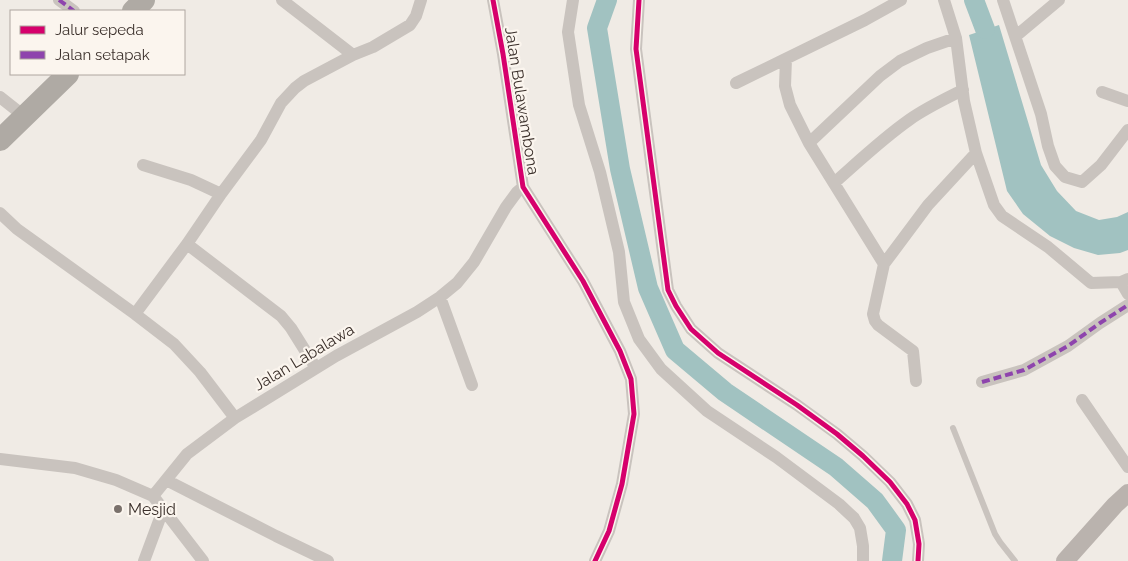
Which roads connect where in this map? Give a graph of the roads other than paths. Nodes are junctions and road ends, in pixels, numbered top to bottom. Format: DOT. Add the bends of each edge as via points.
graph roads {
  1 [pos="59,0"];
  2 [pos="144,0"];
  3 [pos="282,0"];
  4 [pos="421,0"];
  5 [pos="492,0"];
  6 [pos="573,0"];
  7 [pos="639,0"];
  8 [pos="901,0"];
  9 [pos="944,0"];
  10 [pos="1003,0"];
  11 [pos="1059,0"];
  12 [pos="73,10"];
  13 [pos="133,10"];
  14 [pos="1016,36"];
  15 [pos="956,38"];
  16 [pos="353,55"];
  17 [pos="786,60"];
  18 [pos="67,75"];
  19 [pos="736,84"];
  20 [pos="963,90"];
  21 [pos="1102,92"];
  22 [pos="0,97"];
  23 [pos="1128,101"];
  24 [pos="24,116"];
  25 [pos="1128,130"];
  26 [pos="0,140"];
  27 [pos="809,143"];
  28 [pos="976,153"];
  29 [pos="143,165"];
  30 [pos="834,183"];
  31 [pos="523,187"];
  32 [pos="221,194"];
  33 [pos="0,213"];
  34 [pos="187,244"];
  35 [pos="884,264"];
  36 [pos="1124,280"];
  37 [pos="1128,294"];
  38 [pos="440,297"];
  39 [pos="1128,305"];
  40 [pos="135,314"];
  41 [pos="316,368"];
  42 [pos="916,381"];
  43 [pos="982,382"];
  44 [pos="472,385"];
  45 [pos="1082,400"];
  46 [pos="235,418"];
  47 [pos="954,428"];
  48 [pos="0,459"];
  49 [pos="1128,467"];
  50 [pos="166,480"];
  51 [pos="1128,493"];
  52 [pos="153,496"];
  53 [pos="163,510"];
  54 [pos="144,561"];
  55 [pos="203,561"];
  56 [pos="328,561"];
  57 [pos="595,561"];
  58 [pos="863,561"];
  59 [pos="918,561"];
  60 [pos="1015,561"];
  61 [pos="1065,561"];
  1 -- 12 [label="street"];
  2 -- 13 [label="highway"];
  3 -- 16 [label="street"];
  4 -- 16 [label="street" via="410,25"];
  5 -- 31 [label="street, Jalan Bulawambona" via="504,54"];
  6 -- 58 [label="street" via="568,32 579,105 619,252 624,302 639,339 660,369 706,411 776,457 854,518 860,528"];
  7 -- 59 [label="street" via="636,48 668,290 691,329 718,353 837,434 890,482 915,520"];
  8 -- 17 [label="street"];
  9 -- 15 [label="street"];
  10 -- 14 [label="street"];
  11 -- 14 [label="street"];
  14 -- 25 [label="street" via="1048,146 1055,166 1065,177 1082,182 1101,165"];
  15 -- 20 [label="street"];
  15 -- 27 [label="street" via="900,61"];
  16 -- 32 [label="street" via="295,88 281,103 262,140"];
  17 -- 19 [label="street"];
  17 -- 27 [label="street" via="790,105"];
  18 -- 24 [label="highway"];
  20 -- 28 [label="street"];
  20 -- 30 [label="street" via="909,120"];
  21 -- 23 [label="street"];
  22 -- 24 [label="street"];
  24 -- 26 [label="highway"];
  27 -- 30 [label="street"];
  28 -- 35 [label="street" via="928,205"];
  28 -- 36 [label="street" via="994,205 1002,216 1048,247 1091,283"];
  29 -- 32 [label="street" via="191,180"];
  30 -- 35 [label="street"];
  31 -- 38 [label="street, Jalan Labalawa" via="506,207 474,262"];
  31 -- 57 [label="street, Jalan Bulawambona" via="583,281 631,379 634,414 622,484 609,531"];
  32 -- 34 [label="street"];
  33 -- 40 [label="street" via="17,230"];
  34 -- 40 [label="street"];
  34 -- 41 [label="street" via="281,316"];
  35 -- 42 [label="street" via="874,321 912,351"];
  36 -- 37 [label="street"];
  38 -- 41 [label="street, Jalan Labalawa"];
  38 -- 44 [label="street"];
  39 -- 43 [label="street" via="1068,346 1024,370"];
  40 -- 46 [label="street" via="174,344"];
  41 -- 46 [label="street, Jalan Labalawa"];
  45 -- 49 [label="street"];
  46 -- 50 [label="street, Jalan Labalawa" via="187,454"];
  47 -- 60 [label="lane" via="995,534"];
  48 -- 52 [label="street" via="75,468 116,480"];
  50 -- 52 [label="street, Jalan Labalawa"];
  50 -- 56 [label="street"];
  51 -- 61 [label="main road"];
  52 -- 53 [label="street"];
  53 -- 54 [label="street"];
  53 -- 55 [label="street"];
}
